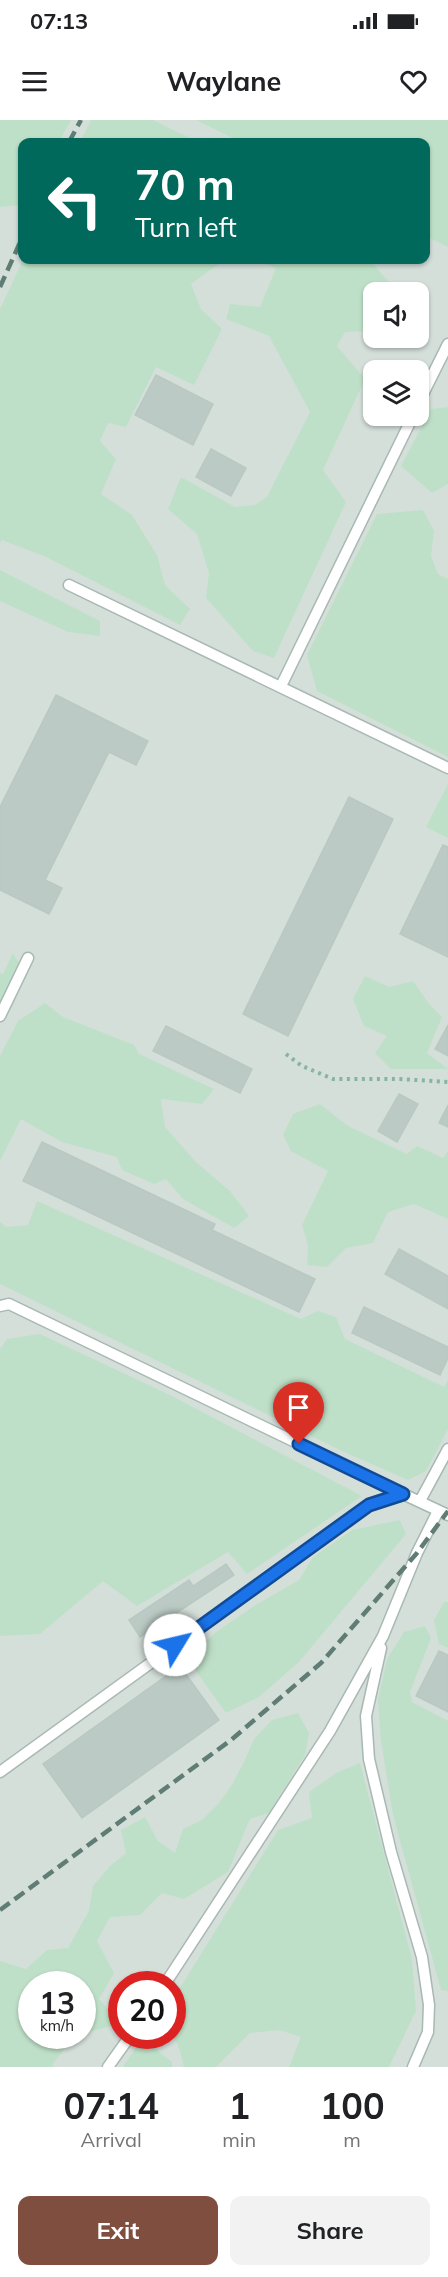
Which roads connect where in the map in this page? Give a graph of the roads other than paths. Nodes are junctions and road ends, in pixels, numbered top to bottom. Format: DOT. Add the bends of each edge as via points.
graph roads {
  1 [pos="448,344"];
  2 [pos="429,382"];
  3 [pos="408,426"];
  4 [pos="69,585"];
  5 [pos="281,686"];
  6 [pos="448,768"];
  7 [pos="28,958"];
  8 [pos="0,1016"];
  9 [pos="0,1306"];
  10 [pos="448,1449"];
  11 [pos="403,1494"];
  12 [pos="420,1501"];
  13 [pos="443,1513"];
  14 [pos="383,1636"];
  15 [pos="0,1772"];
  16 [pos="173,1971"];
  17 [pos="121,2049"];
  18 [pos="108,2067"];
  19 [pos="413,2067"];
  1 -- 2 [label="lane"];
  3 -- 5 [label="lane"];
  4 -- 5 [label="lane"];
  5 -- 6 [label="lane"];
  7 -- 8 [label="lane"];
  9 -- 11 [label="lane" via="9,1304"];
  10 -- 12 [label="lane"];
  11 -- 12 [label="lane"];
  11 -- 15 [label="lane" via="369,1505"];
  12 -- 13 [label="lane"];
  13 -- 14 [label="lane" via="417,1553"];
  14 -- 16 [label="lane" via="330,1731"];
  14 -- 19 [label="lane" via="366,1716 369,1759 422,1957 429,2005 428,2032"];
  17 -- 18 [label="lane"];
}
